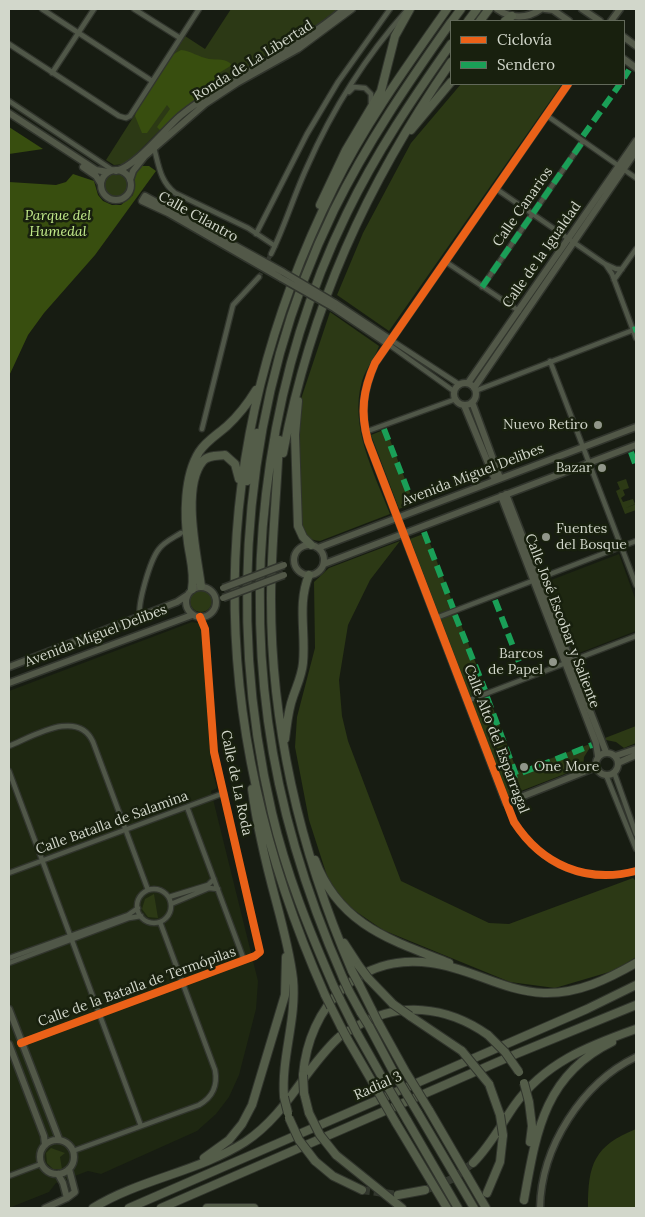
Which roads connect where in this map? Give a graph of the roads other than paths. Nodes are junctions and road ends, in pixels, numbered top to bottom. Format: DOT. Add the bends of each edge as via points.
graph roads {
  1 [pos="42,9"];
  2 [pos="94,9"];
  3 [pos="134,9"];
  4 [pos="199,9"];
  5 [pos="344,9"];
  6 [pos="352,9"];
  7 [pos="390,9"];
  8 [pos="409,9"];
  9 [pos="447,9"];
  10 [pos="461,9"];
  11 [pos="477,9"];
  12 [pos="489,9"];
  13 [pos="498,9"];
  14 [pos="541,9"];
  15 [pos="545,9"];
  16 [pos="582,9"];
  17 [pos="620,9"];
  18 [pos="509,19"];
  19 [pos="453,20"];
  20 [pos="469,20"];
  21 [pos="481,20"];
  22 [pos="568,20"];
  23 [pos="598,20"];
  24 [pos="612,20"];
  25 [pos="450,25"];
  26 [pos="78,33"];
  27 [pos="180,38"];
  28 [pos="625,38"];
  29 [pos="9,44"];
  30 [pos="450,45"];
  31 [pos="636,46"];
  32 [pos="625,60"];
  33 [pos="450,63"];
  34 [pos="636,68"];
  35 [pos="52,73"];
  36 [pos="152,81"];
  37 [pos="450,83"];
  38 [pos="567,85"];
  39 [pos="9,101"];
  40 [pos="338,108"];
  41 [pos="9,113"];
  42 [pos="546,116"];
  43 [pos="9,118"];
  44 [pos="365,118"];
  45 [pos="583,141"];
  46 [pos="636,141"];
  47 [pos="154,148"];
  48 [pos="636,151"];
  49 [pos="621,168"];
  50 [pos="113,171"];
  51 [pos="636,178"];
  52 [pos="130,180"];
  53 [pos="101,184"];
  54 [pos="375,184"];
  55 [pos="495,188"];
  56 [pos="532,214"];
  57 [pos="256,234"];
  58 [pos="571,241"];
  59 [pos="307,245"];
  60 [pos="275,246"];
  61 [pos="636,249"];
  62 [pos="271,254"];
  63 [pos="446,262"];
  64 [pos="605,264"];
  65 [pos="622,269"];
  66 [pos="282,275"];
  67 [pos="259,277"];
  68 [pos="614,280"];
  69 [pos="482,287"];
  70 [pos="518,311"];
  71 [pos="635,329"];
  72 [pos="636,338"];
  73 [pos="390,342"];
  74 [pos="304,357"];
  75 [pos="550,361"];
  76 [pos="272,381"];
  77 [pos="260,384"];
  78 [pos="460,384"];
  79 [pos="472,387"];
  80 [pos="455,395"];
  81 [pos="472,402"];
  82 [pos="464,404"];
  83 [pos="278,425"];
  84 [pos="636,427"];
  85 [pos="202,428"];
  86 [pos="365,432"];
  87 [pos="636,445"];
  88 [pos="583,446"];
  89 [pos="589,462"];
  90 [pos="498,479"];
  91 [pos="276,495"];
  92 [pos="504,495"];
  93 [pos="397,518"];
  94 [pos="237,524"];
  95 [pos="181,533"];
  96 [pos="403,533"];
  97 [pos="636,541"];
  98 [pos="315,546"];
  99 [pos="622,547"];
  100 [pos="294,559"];
  101 [pos="324,564"];
  102 [pos="299,570"];
  103 [pos="309,575"];
  104 [pos="536,580"];
  105 [pos="636,585"];
  106 [pos="201,586"];
  107 [pos="192,589"];
  108 [pos="212,590"];
  109 [pos="186,596"];
  110 [pos="216,604"];
  111 [pos="235,610"];
  112 [pos="192,614"];
  113 [pos="140,617"];
  114 [pos="200,617"];
  115 [pos="436,618"];
  116 [pos="636,636"];
  117 [pos="568,662"];
  118 [pos="9,667"];
  119 [pos="9,682"];
  120 [pos="467,701"];
  121 [pos="246,743"];
  122 [pos="9,746"];
  123 [pos="284,746"];
  124 [pos="636,749"];
  125 [pos="606,752"];
  126 [pos="636,755"];
  127 [pos="598,756"];
  128 [pos="615,756"];
  129 [pos="618,763"];
  130 [pos="596,767"];
  131 [pos="9,771"];
  132 [pos="614,772"];
  133 [pos="606,775"];
  134 [pos="224,793"];
  135 [pos="506,802"];
  136 [pos="295,804"];
  137 [pos="187,807"];
  138 [pos="126,830"];
  139 [pos="636,834"];
  140 [pos="636,849"];
  141 [pos="42,861"];
  142 [pos="636,864"];
  143 [pos="636,871"];
  144 [pos="9,873"];
  145 [pos="214,879"];
  146 [pos="218,889"];
  147 [pos="273,889"];
  148 [pos="148,890"];
  149 [pos="169,897"];
  150 [pos="171,904"];
  151 [pos="138,908"];
  152 [pos="140,916"];
  153 [pos="160,922"];
  154 [pos="70,938"];
  155 [pos="260,952"];
  156 [pos="9,958"];
  157 [pos="244,960"];
  158 [pos="636,962"];
  159 [pos="9,963"];
  160 [pos="356,969"];
  161 [pos="182,983"];
  162 [pos="499,985"];
  163 [pos="636,985"];
  164 [pos="636,1007"];
  165 [pos="9,1009"];
  166 [pos="99,1014"];
  167 [pos="636,1030"];
  168 [pos="21,1043"];
  169 [pos="9,1046"];
  170 [pos="636,1057"];
  171 [pos="141,1126"];
  172 [pos="59,1140"];
  173 [pos="45,1145"];
  174 [pos="74,1151"];
  175 [pos="473,1163"];
  176 [pos="42,1164"];
  177 [pos="190,1167"];
  178 [pos="69,1169"];
  179 [pos="58,1174"];
  180 [pos="9,1176"];
  181 [pos="362,1190"];
  182 [pos="425,1190"];
  183 [pos="487,1193"];
  184 [pos="398,1195"];
  185 [pos="70,1197"];
  186 [pos="524,1204"];
  187 [pos="45,1208"];
  188 [pos="92,1208"];
  189 [pos="128,1208"];
  190 [pos="161,1208"];
  191 [pos="207,1208"];
  192 [pos="254,1208"];
  193 [pos="402,1208"];
  194 [pos="447,1208"];
  195 [pos="458,1208"];
  196 [pos="474,1208"];
  197 [pos="486,1208"];
  198 [pos="540,1208"];
  1 -- 26 [label="street"];
  2 -- 26 [label="street"];
  3 -- 27 [label="street"];
  4 -- 27 [label="street"];
  5 -- 50 [label="main road, Ronda de La Libertad" via="302,40 209,94 169,125 128,166"];
  6 -- 47 [label="main road, Ronda de La Libertad" via="298,50 212,99"];
  7 -- 57 [label="street" via="338,82 307,134"];
  8 -- 40 [label="street" via="371,55"];
  8 -- 44 [label="highway" via="396,36 381,91"];
  9 -- 59 [label="highway" via="358,143"];
  10 -- 19 [label="highway"];
  11 -- 20 [label="highway"];
  12 -- 21 [label="highway"];
  13 -- 18 [label="main road"];
  14 -- 18 [label="main road"];
  15 -- 22 [label="main road" via="554,10"];
  16 -- 23 [label="main road"];
  17 -- 24 [label="main road"];
  25 -- 76 [label="highway" via="366,148 334,210 288,326"];
  26 -- 35 [label="street"];
  26 -- 36 [label="street"];
  27 -- 36 [label="street"];
  28 -- 31 [label="main road"];
  29 -- 35 [label="street"];
  30 -- 83 [label="highway" via="414,97 346,214 309,306"];
  32 -- 34 [label="main road"];
  33 -- 54 [label="highway"];
  35 -- 36 [label="street" via="126,118"];
  37 -- 54 [label="highway" via="408,133"];
  38 -- 42 [label="main road, Calle Alto del Esparragal"];
  39 -- 50 [label="street"];
  40 -- 44 [label="street" via="354,87 365,88 372,98"];
  40 -- 60 [label="street" via="308,165"];
  41 -- 50 [label="main road" via="96,170"];
  42 -- 45 [label="street"];
  42 -- 55 [label="main road, Calle Alto del Esparragal"];
  43 -- 53 [label="main road" via="93,174"];
  44 -- 59 [label="highway" via="329,183"];
  45 -- 49 [label="street"];
  45 -- 56 [label="street, Calle Canarios"];
  46 -- 49 [label="main road, Calle de la Igualdad"];
  47 -- 52 [label="main road, Ronda de La Libertad" via="133,171"];
  47 -- 57 [label="street" via="166,186"];
  48 -- 49 [label="main road, Calle de la Igualdad"];
  49 -- 51 [label="street"];
  49 -- 58 [label="main road, Calle de la Igualdad"];
  50 -- 52 [label="main road" via="123,172"];
  50 -- 53 [label="main road"];
  52 -- 53 [label="main road" via="128,193 117,200 105,196"];
  54 -- 74 [label="highway" via="332,278"];
  55 -- 56 [label="street"];
  55 -- 63 [label="main road, Calle Alto del Esparragal"];
  56 -- 58 [label="street"];
  56 -- 69 [label="street, Calle Canarios"];
  57 -- 60 [label="street"];
  58 -- 64 [label="street"];
  58 -- 70 [label="main road, Calle de la Igualdad"];
  58 -- 79 [label="main road, Calle de la Igualdad"];
  59 -- 77 [label="highway" via="276,326"];
  60 -- 62 [label="street"];
  61 -- 65 [label="street"];
  63 -- 69 [label="street"];
  63 -- 73 [label="main road, Calle Alto del Esparragal"];
  64 -- 65 [label="street"];
  64 -- 68 [label="street"];
  65 -- 68 [label="street"];
  66 -- 66 [label="main road, Calle Cilantro" via="168,206 145,196 142,201"];
  66 -- 73 [label="main road, Calle Cilantro, bridge"];
  67 -- 85 [label="street" via="233,305"];
  68 -- 71 [label="street"];
  69 -- 70 [label="street"];
  70 -- 79 [label="main road, Calle de la Igualdad"];
  71 -- 72 [label="street"];
  71 -- 75 [label="street"];
  73 -- 78 [label="street, Calle Cilantro"];
  73 -- 80 [label="street, Calle Cilantro"];
  73 -- 86 [label="main road, Calle Alto del Esparragal" via="375,363 366,385 362,410"];
  74 -- 91 [label="highway" via="288,423"];
  74 -- 98 [label="highway" via="296,414 298,526 302,537"];
  75 -- 79 [label="street"];
  75 -- 88 [label="street"];
  76 -- 111 [label="highway" via="247,479"];
  76 -- 195 [label="highway, bridge" via="253,484 248,545 251,683 265,782 297,899 334,987 357,1034"];
  77 -- 94 [label="highway"];
  77 -- 107 [label="highway" via="247,405 205,444 192,469 186,512"];
  78 -- 79 [label="main road"];
  78 -- 80 [label="main road"];
  79 -- 81 [label="main road"];
  80 -- 82 [label="main road"];
  80 -- 86 [label="street"];
  81 -- 82 [label="main road"];
  81 -- 90 [label="main road"];
  82 -- 90 [label="main road"];
  83 -- 91 [label="highway"];
  83 -- 196 [label="highway, bridge" via="268,479 260,560 261,645 268,722 280,789 297,854 324,934 349,991"];
  84 -- 88 [label="main road, Avenida Miguel Delibes"];
  86 -- 93 [label="main road, Calle Alto del Esparragal"];
  87 -- 89 [label="main road"];
  88 -- 89 [label="street"];
  88 -- 90 [label="main road, Avenida Miguel Delibes"];
  89 -- 92 [label="main road"];
  89 -- 99 [label="street"];
  90 -- 93 [label="main road, Avenida Miguel Delibes"];
  91 -- 123 [label="highway" via="272,638"];
  92 -- 96 [label="main road"];
  92 -- 104 [label="main road, Calle José Escobar y Saliente"];
  93 -- 96 [label="main road, Calle Alto del Esparragal"];
  93 -- 98 [label="main road, Avenida Miguel Delibes"];
  94 -- 106 [label="highway" via="239,472 235,464 225,455 204,460 194,484 192,510"];
  94 -- 111 [label="highway"];
  95 -- 113 [label="street" via="156,552 138,612"];
  96 -- 101 [label="main road"];
  96 -- 115 [label="main road, Calle Alto del Esparragal"];
  97 -- 99 [label="street"];
  98 -- 100 [label="main road" via="300,548"];
  98 -- 101 [label="main road" via="324,555"];
  99 -- 104 [label="street"];
  99 -- 105 [label="street"];
  100 -- 102 [label="main road"];
  100 -- 108 [label="main road, bridge"];
  101 -- 103 [label="main road" via="317,573"];
  102 -- 103 [label="main road"];
  102 -- 110 [label="main road, bridge" via="224,598"];
  103 -- 123 [label="highway" via="301,608 305,641 303,666 291,703"];
  104 -- 115 [label="street"];
  104 -- 117 [label="main road, Calle José Escobar y Saliente"];
  106 -- 107 [label="main road"];
  106 -- 108 [label="main road"];
  107 -- 109 [label="main road"];
  108 -- 110 [label="main road"];
  109 -- 112 [label="main road" via="186,604"];
  109 -- 113 [label="main road, Avenida Miguel Delibes"];
  110 -- 114 [label="main road" via="212,612"];
  111 -- 121 [label="highway"];
  112 -- 114 [label="main road"];
  112 -- 119 [label="main road, Avenida Miguel Delibes"];
  113 -- 118 [label="main road, Avenida Miguel Delibes"];
  114 -- 134 [label="street, Calle de La Roda" via="205,629 214,752"];
  115 -- 120 [label="main road, Calle Alto del Esparragal"];
  116 -- 117 [label="street"];
  117 -- 120 [label="street"];
  117 -- 125 [label="main road, Calle José Escobar y Saliente"];
  117 -- 127 [label="main road, Calle José Escobar y Saliente"];
  120 -- 135 [label="main road, Calle Alto del Esparragal"];
  121 -- 147 [label="highway" via="256,823"];
  121 -- 194 [label="highway, bridge" via="287,903 325,995 373,1084"];
  122 -- 138 [label="street" via="64,725 83,730 93,742"];
  123 -- 136 [label="highway"];
  124 -- 128 [label="main road"];
  125 -- 127 [label="main road"];
  125 -- 128 [label="main road"];
  126 -- 129 [label="main road"];
  127 -- 130 [label="main road"];
  128 -- 129 [label="main road"];
  129 -- 132 [label="main road"];
  130 -- 133 [label="main road"];
  130 -- 135 [label="main road"];
  131 -- 141 [label="street"];
  132 -- 133 [label="main road"];
  132 -- 139 [label="street"];
  133 -- 140 [label="street"];
  134 -- 137 [label="street, Calle Batalla de Salamina"];
  134 -- 155 [label="street, Calle de La Roda"];
  135 -- 143 [label="street, Calle Alto del Esparragal" via="523,836 560,866 598,876"];
  136 -- 160 [label="highway" via="320,890"];
  136 -- 162 [label="highway" via="328,886 355,918 387,938"];
  137 -- 138 [label="street, Calle Batalla de Salamina"];
  137 -- 145 [label="street"];
  138 -- 141 [label="street, Calle Batalla de Salamina"];
  138 -- 148 [label="street"];
  141 -- 144 [label="street, Calle Batalla de Salamina"];
  141 -- 154 [label="street"];
  142 -- 143 [label="street"];
  145 -- 146 [label="street"];
  145 -- 149 [label="street" via="208,885"];
  146 -- 150 [label="street" via="209,888"];
  146 -- 157 [label="street"];
  147 -- 177 [label="highway" via="285,953 286,978 285,995 263,1072 252,1105 238,1129 220,1147"];
  147 -- 181 [label="highway, bridge" via="294,981 293,1014 284,1071 288,1116 299,1140 315,1161 333,1176"];
  148 -- 149 [label="street" via="160,890"];
  148 -- 151 [label="street" via="140,897"];
  149 -- 150 [label="street"];
  150 -- 153 [label="street" via="168,917"];
  151 -- 152 [label="street"];
  151 -- 154 [label="street"];
  152 -- 153 [label="street" via="149,922"];
  152 -- 154 [label="street"];
  153 -- 161 [label="street"];
  154 -- 156 [label="street"];
  154 -- 159 [label="street"];
  154 -- 166 [label="street"];
  155 -- 157 [label="street, Calle de la Batalla de Termópilas"];
  157 -- 161 [label="street, Calle de la Batalla de Termópilas"];
  158 -- 162 [label="highway" via="593,985 564,992 526,991"];
  160 -- 183 [label="highway, bridge" via="393,1004 462,1051 489,1084 503,1135 500,1162"];
  160 -- 197 [label="highway, bridge" via="358,984 378,1022"];
  161 -- 166 [label="street, Calle de la Batalla de Termópilas"];
  161 -- 171 [label="street" via="215,1070 216,1085 206,1101"];
  162 -- 193 [label="highway, bridge" via="452,967 431,963 407,962 373,969 348,984 323,1009 308,1040 302,1075 304,1093 320,1135 336,1155"];
  163 -- 189 [label="highway, Radial 3"];
  164 -- 190 [label="highway, Radial 3" via="615,1013"];
  165 -- 168 [label="main road"];
  166 -- 168 [label="street, Calle de la Batalla de Termópilas"];
  166 -- 171 [label="street"];
  167 -- 175 [label="highway" via="578,1051 542,1076 514,1106 492,1141"];
  167 -- 186 [label="highway" via="588,1057 556,1090 535,1137"];
  168 -- 172 [label="main road"];
  169 -- 173 [label="main road"];
  170 -- 198 [label="main road" via="588,1092 568,1121 550,1158"];
  171 -- 174 [label="street"];
  172 -- 173 [label="main road" via="51,1140"];
  172 -- 174 [label="main road" via="68,1143"];
  173 -- 176 [label="main road" via="40,1154"];
  174 -- 178 [label="main road" via="74,1163"];
  176 -- 179 [label="main road" via="48,1171"];
  176 -- 180 [label="street"];
  177 -- 186 [label="highway, bridge" via="234,1149 262,1129 295,1095 340,1036 364,1021 396,1011 428,1010 459,1018 488,1035 519,1072 529,1102 532,1126"];
  177 -- 188 [label="highway"];
  178 -- 179 [label="main road"];
  178 -- 185 [label="main road" via="74,1192"];
  179 -- 185 [label="main road"];
  182 -- 184 [label="highway"];
  185 -- 187 [label="main road"];
  191 -- 192 [label="highway"];
}
